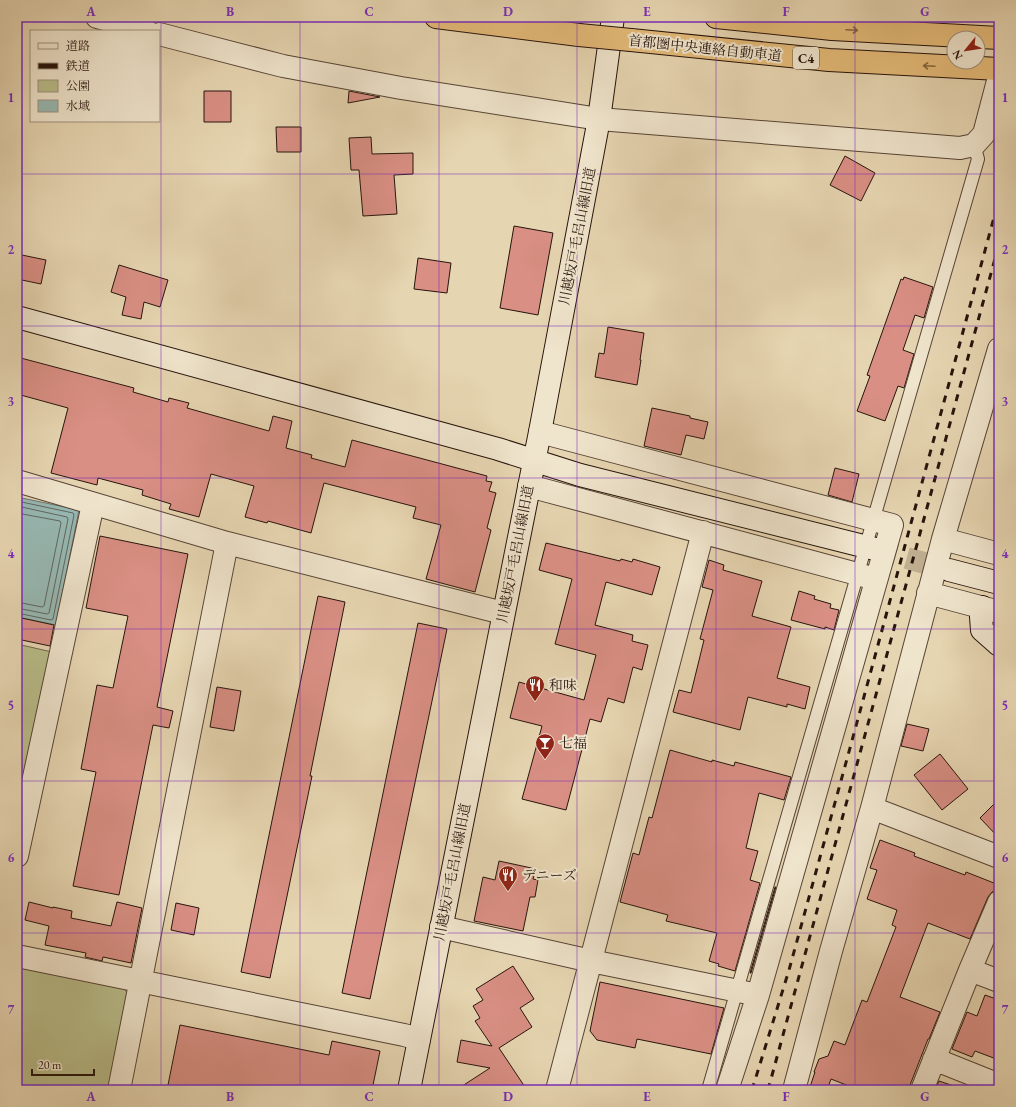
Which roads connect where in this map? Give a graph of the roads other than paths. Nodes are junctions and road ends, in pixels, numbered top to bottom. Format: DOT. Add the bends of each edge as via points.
graph roads {
  1 [pos="97,17"];
  2 [pos="436,17"];
  3 [pos="613,17"];
  4 [pos="716,17"];
  5 [pos="143,30"];
  6 [pos="160,34"];
  7 [pos="992,37"];
  8 [pos="993,71"];
  9 [pos="599,119"];
  10 [pos="974,144"];
  11 [pos="17,317"];
  12 [pos="999,349"];
  13 [pos="540,432"];
  14 [pos="534,460"];
  15 [pos="17,481"];
  16 [pos="529,486"];
  17 [pos="93,504"];
  18 [pos="703,532"];
  19 [pos="943,539"];
  20 [pos="227,543"];
  21 [pos="875,549"];
  22 [pos="999,554"];
  23 [pos="949,570"];
  24 [pos="876,579"];
  25 [pos="999,583"];
  26 [pos="928,593"];
  27 [pos="991,610"];
  28 [pos="503,613"];
  29 [pos="999,646"];
  30 [pos="872,808"];
  31 [pos="17,856"];
  32 [pos="999,857"];
  33 [pos="999,902"];
  34 [pos="441,927"];
  35 [pos="17,956"];
  36 [pos="591,961"];
  37 [pos="970,970"];
  38 [pos="999,981"];
  39 [pos="141,982"];
  40 [pos="758,995"];
  41 [pos="419,1039"];
  42 [pos="934,1059"];
  43 [pos="999,1085"];
  44 [pos="119,1090"];
  45 [pos="409,1090"];
  46 [pos="557,1090"];
  47 [pos="708,1090"];
  48 [pos="727,1090"];
  49 [pos="794,1090"];
  50 [pos="922,1090"];
  1 -- 5 [label="street"];
  8 -- 2 [label="highway, 首都圏中央連絡自動車道 / C4, one-way, bridge" via="829,60"];
  3 -- 9 [label="street, 川越坂戸毛呂山線旧道"];
  4 -- 7 [label="highway, C4, one-way" via="832,29"];
  6 -- 9 [label="street" via="283,66 401,88"];
  8 -- 10 [label="street" via="984,134"];
  9 -- 10 [label="street" via="960,148"];
  9 -- 13 [label="street, 川越坂戸毛呂山線旧道"];
  10 -- 47 [label="lane" via="978,159"];
  11 -- 14 [label="street"];
  12 -- 19 [label="street"];
  13 -- 14 [label="street, 川越坂戸毛呂山線旧道"];
  13 -- 24 [label="street" via="892,525"];
  14 -- 16 [label="street, 川越坂戸毛呂山線旧道"];
  14 -- 21 [label="street" via="588,477"];
  15 -- 17 [label="street"];
  16 -- 18 [label="street"];
  16 -- 28 [label="street, 川越坂戸毛呂山線旧道"];
  17 -- 20 [label="street"];
  17 -- 31 [label="street"];
  18 -- 24 [label="street"];
  18 -- 36 [label="street"];
  19 -- 22 [label="street"];
  19 -- 26 [label="street"];
  20 -- 28 [label="street"];
  20 -- 39 [label="street"];
  23 -- 25 [label="street"];
  24 -- 40 [label="street"];
  26 -- 27 [label="street"];
  26 -- 30 [label="street"];
  27 -- 29 [label="street" via="981,617 982,630"];
  28 -- 34 [label="street, 川越坂戸毛呂山線旧道"];
  30 -- 32 [label="street"];
  30 -- 49 [label="street"];
  33 -- 37 [label="street"];
  34 -- 36 [label="street"];
  34 -- 41 [label="street, 川越坂戸毛呂山線旧道"];
  35 -- 39 [label="street"];
  36 -- 40 [label="street"];
  36 -- 46 [label="street"];
  37 -- 38 [label="street"];
  37 -- 42 [label="street"];
  39 -- 41 [label="street"];
  39 -- 44 [label="street"];
  40 -- 48 [label="street"];
  41 -- 45 [label="street, 川越坂戸毛呂山線旧道"];
  42 -- 43 [label="street"];
  42 -- 50 [label="street"];
}
